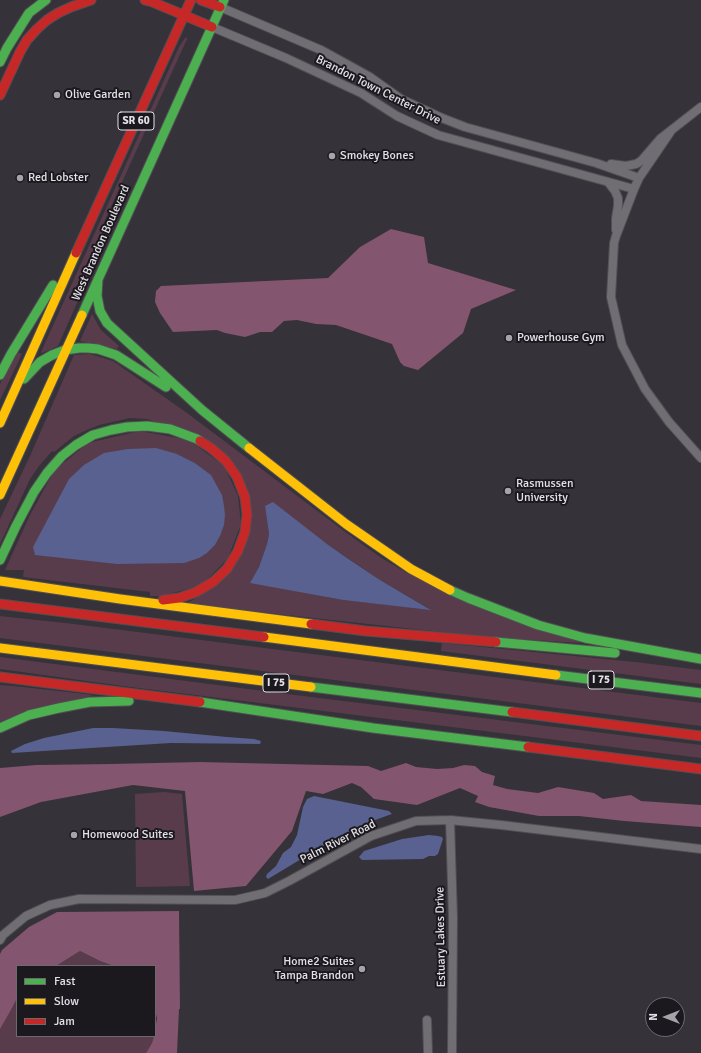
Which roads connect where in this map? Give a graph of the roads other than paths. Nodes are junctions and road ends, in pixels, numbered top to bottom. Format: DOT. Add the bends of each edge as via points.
graph roads {
  1 [pos="46,0"];
  2 [pos="91,0"];
  3 [pos="145,0"];
  4 [pos="191,0"];
  5 [pos="201,0"];
  6 [pos="222,4"];
  7 [pos="184,15"];
  8 [pos="212,27"];
  9 [pos="0,62"];
  10 [pos="0,95"];
  11 [pos="701,108"];
  12 [pos="671,131"];
  13 [pos="596,163"];
  14 [pos="640,178"];
  15 [pos="608,182"];
  16 [pos="634,189"];
  17 [pos="88,226"];
  18 [pos="616,236"];
  19 [pos="98,279"];
  20 [pos="65,350"];
  21 [pos="0,375"];
  22 [pos="13,393"];
  23 [pos="202,410"];
  24 [pos="0,423"];
  25 [pos="701,458"];
  26 [pos="0,495"];
  27 [pos="0,560"];
  28 [pos="3,581"];
  29 [pos="120,599"];
  30 [pos="0,604"];
  31 [pos="0,648"];
  32 [pos="698,659"];
  33 [pos="0,677"];
  34 [pos="701,693"];
  35 [pos="206,703"];
  36 [pos="0,728"];
  37 [pos="701,736"];
  38 [pos="701,769"];
  39 [pos="450,820"];
  40 [pos="701,850"];
  41 [pos="0,940"];
  42 [pos="428,1020"];
  43 [pos="428,1053"];
  44 [pos="452,1053"];
  1 -- 9 [label="main road" via="29,13"];
  2 -- 10 [label="main road" via="58,13 37,29 20,52"];
  3 -- 7 [label="main road"];
  4 -- 7 [label="main road, West Brandon Boulevard / SR 60"];
  5 -- 6 [label="main road"];
  6 -- 8 [label="main road, West Brandon Boulevard / SR 60"];
  6 -- 13 [label="street, Brandon Town Center Drive" via="321,50 370,77 401,99 442,118 465,127"];
  7 -- 8 [label="main road"];
  7 -- 17 [label="main road, West Brandon Boulevard / SR 60"];
  8 -- 15 [label="street, Brandon Town Center Drive" via="361,93 397,116 438,135"];
  8 -- 19 [label="main road, West Brandon Boulevard / SR 60"];
  11 -- 12 [label="street, Brandon Town Center Drive"];
  12 -- 13 [label="street, Brandon Town Center Drive" via="636,164 626,166"];
  12 -- 14 [label="street, Brandon Town Center Drive"];
  13 -- 14 [label="street, Brandon Town Center Drive"];
  14 -- 16 [label="street, Brandon Town Center Drive"];
  15 -- 16 [label="street, Brandon Town Center Drive"];
  15 -- 18 [label="street, Brandon Town Center Drive" via="618,198"];
  16 -- 18 [label="street, Brandon Town Center Drive"];
  17 -- 21 [label="main road"];
  17 -- 22 [label="main road, West Brandon Boulevard / SR 60"];
  18 -- 25 [label="street, Brandon Town Center Drive" via="611,297 622,345 656,405"];
  19 -- 20 [label="main road, West Brandon Boulevard / SR 60"];
  19 -- 23 [label="main road" via="98,304 107,323"];
  20 -- 22 [label="main road" via="40,362"];
  20 -- 23 [label="main road" via="98,349 116,355"];
  20 -- 26 [label="main road, West Brandon Boulevard / SR 60"];
  22 -- 24 [label="main road, West Brandon Boulevard / SR 60"];
  23 -- 32 [label="main road" via="346,524 411,569 439,584 497,610 550,629"];
  27 -- 29 [label="main road" via="34,492 62,456 76,445 93,435 140,426 170,429 197,439 226,461 237,477 245,497 245,532 238,551 227,569 214,582 196,592 179,598 151,601"];
  28 -- 29 [label="main road"];
  29 -- 32 [label="main road" via="366,631"];
  30 -- 34 [label="main road, I 75"];
  31 -- 37 [label="main road, I 75"];
  33 -- 35 [label="main road"];
  35 -- 36 [label="main road" via="90,702 29,715"];
  35 -- 38 [label="main road" via="373,728"];
  39 -- 40 [label="street, Palm River Road"];
  39 -- 41 [label="street, Palm River Road" via="416,821 371,836 264,893 234,900 79,899 50,905 26,916"];
  39 -- 44 [label="street, Estuary Lakes Drive" via="453,918"];
  42 -- 43 [label="street"];
}
